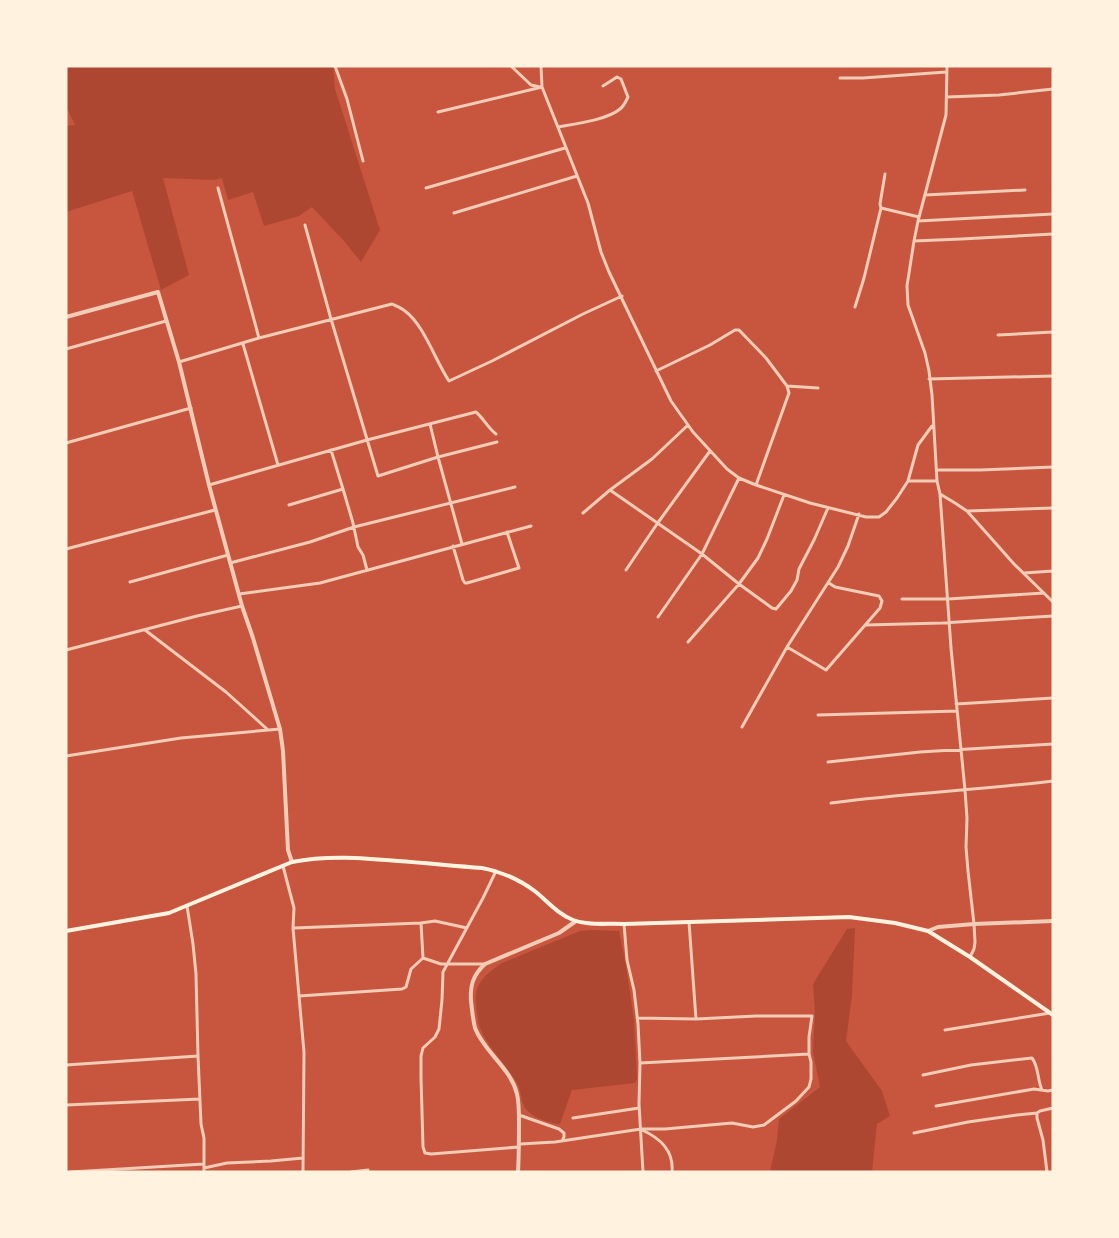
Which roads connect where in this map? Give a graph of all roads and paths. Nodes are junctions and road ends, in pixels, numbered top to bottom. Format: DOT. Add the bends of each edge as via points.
graph roads {
  1 [pos="335,66"];
  2 [pos="511,66"];
  3 [pos="542,66"];
  4 [pos="947,66"];
  5 [pos="946,72"];
  6 [pos="840,78"];
  7 [pos="603,86"];
  8 [pos="542,87"];
  9 [pos="1053,89"];
  10 [pos="947,97"];
  11 [pos="438,112"];
  12 [pos="558,127"];
  13 [pos="566,147"];
  14 [pos="363,161"];
  15 [pos="885,174"];
  16 [pos="577,176"];
  17 [pos="218,188"];
  18 [pos="426,188"];
  19 [pos="1025,190"];
  20 [pos="925,195"];
  21 [pos="881,208"];
  22 [pos="454,213"];
  23 [pos="1053,214"];
  24 [pos="919,219"];
  25 [pos="305,225"];
  26 [pos="1053,234"];
  27 [pos="914,241"];
  28 [pos="622,296"];
  29 [pos="855,307"];
  30 [pos="66,317"];
  31 [pos="331,319"];
  32 [pos="166,321"];
  33 [pos="1053,332"];
  34 [pos="998,334"];
  35 [pos="259,338"];
  36 [pos="243,344"];
  37 [pos="66,349"];
  38 [pos="179,362"];
  39 [pos="656,371"];
  40 [pos="1053,376"];
  41 [pos="929,380"];
  42 [pos="787,386"];
  43 [pos="818,388"];
  44 [pos="191,408"];
  45 [pos="430,423"];
  46 [pos="688,425"];
  47 [pos="933,425"];
  48 [pos="496,434"];
  49 [pos="367,440"];
  50 [pos="497,442"];
  51 [pos="66,443"];
  52 [pos="331,450"];
  53 [pos="710,451"];
  54 [pos="438,457"];
  55 [pos="278,465"];
  56 [pos="1053,467"];
  57 [pos="937,470"];
  58 [pos="739,478"];
  59 [pos="908,481"];
  60 [pos="937,481"];
  61 [pos="209,485"];
  62 [pos="756,486"];
  63 [pos="514,487"];
  64 [pos="343,489"];
  65 [pos="610,490"];
  66 [pos="784,494"];
  67 [pos="940,494"];
  68 [pos="451,503"];
  69 [pos="289,505"];
  70 [pos="828,508"];
  71 [pos="1053,508"];
  72 [pos="216,510"];
  73 [pos="967,511"];
  74 [pos="583,513"];
  75 [pos="859,514"];
  76 [pos="657,524"];
  77 [pos="531,526"];
  78 [pos="354,527"];
  79 [pos="507,532"];
  80 [pos="462,544"];
  81 [pos="453,546"];
  82 [pos="66,549"];
  83 [pos="702,554"];
  84 [pos="228,555"];
  85 [pos="230,563"];
  86 [pos="368,570"];
  87 [pos="626,570"];
  88 [pos="1053,571"];
  89 [pos="1024,573"];
  90 [pos="130,582"];
  91 [pos="829,583"];
  92 [pos="739,584"];
  93 [pos="1045,593"];
  94 [pos="239,594"];
  95 [pos="902,599"];
  96 [pos="948,599"];
  97 [pos="1053,602"];
  98 [pos="242,606"];
  99 [pos="1053,616"];
  100 [pos="658,617"];
  101 [pos="950,622"];
  102 [pos="866,625"];
  103 [pos="145,630"];
  104 [pos="688,642"];
  105 [pos="788,647"];
  106 [pos="66,650"];
  107 [pos="1053,698"];
  108 [pos="956,704"];
  109 [pos="957,711"];
  110 [pos="818,715"];
  111 [pos="742,727"];
  112 [pos="267,729"];
  113 [pos="280,729"];
  114 [pos="1053,744"];
  115 [pos="962,750"];
  116 [pos="66,756"];
  117 [pos="828,762"];
  118 [pos="1053,781"];
  119 [pos="966,790"];
  120 [pos="831,803"];
  121 [pos="292,862"];
  122 [pos="283,866"];
  123 [pos="496,871"];
  124 [pos="187,906"];
  125 [pos="576,921"];
  126 [pos="1053,921"];
  127 [pos="689,922"];
  128 [pos="421,923"];
  129 [pos="624,924"];
  130 [pos="974,924"];
  131 [pos="293,928"];
  132 [pos="467,928"];
  133 [pos="66,931"];
  134 [pos="928,931"];
  135 [pos="970,957"];
  136 [pos="423,958"];
  137 [pos="447,964"];
  138 [pos="485,964"];
  139 [pos="299,996"];
  140 [pos="1052,1014"];
  141 [pos="637,1018"];
  142 [pos="696,1019"];
  143 [pos="945,1030"];
  144 [pos="809,1054"];
  145 [pos="198,1056"];
  146 [pos="640,1063"];
  147 [pos="66,1065"];
  148 [pos="923,1075"];
  149 [pos="1042,1090"];
  150 [pos="1053,1090"];
  151 [pos="200,1099"];
  152 [pos="66,1105"];
  153 [pos="936,1106"];
  154 [pos="639,1108"];
  155 [pos="1053,1108"];
  156 [pos="1037,1113"];
  157 [pos="519,1115"];
  158 [pos="573,1118"];
  159 [pos="641,1129"];
  160 [pos="914,1133"];
  161 [pos="562,1140"];
  162 [pos="520,1145"];
  163 [pos="303,1158"];
  164 [pos="204,1168"];
  165 [pos="368,1170"];
  166 [pos="71,1172"];
  167 [pos="303,1172"];
  168 [pos="351,1172"];
  169 [pos="518,1172"];
  170 [pos="643,1172"];
  171 [pos="672,1172"];
  172 [pos="1047,1172"];
  1 -- 14 [label="street"];
  2 -- 8 [label="street" via="531,85"];
  3 -- 8 [label="street"];
  4 -- 5 [label="street"];
  5 -- 6 [label="street"];
  5 -- 10 [label="street"];
  7 -- 12 [label="street" via="617,77 621,79 628,97 619,110 584,123"];
  8 -- 11 [label="street"];
  8 -- 12 [label="street"];
  9 -- 10 [label="street"];
  10 -- 20 [label="street" via="942,136"];
  12 -- 13 [label="street"];
  13 -- 16 [label="street"];
  13 -- 18 [label="street"];
  15 -- 21 [label="street"];
  16 -- 22 [label="street"];
  16 -- 28 [label="street" via="601,252"];
  17 -- 35 [label="street"];
  19 -- 20 [label="street"];
  20 -- 24 [label="street"];
  21 -- 24 [label="street"];
  21 -- 29 [label="street"];
  23 -- 24 [label="street"];
  24 -- 27 [label="street"];
  25 -- 31 [label="street"];
  26 -- 27 [label="street"];
  27 -- 41 [label="street" via="908,305 925,353"];
  28 -- 31 [label="street" via="449,381 421,330 403,309 392,304"];
  28 -- 39 [label="street"];
  30 -- 32 [label="street" via="158,292"];
  31 -- 35 [label="street"];
  31 -- 49 [label="street"];
  32 -- 37 [label="street"];
  32 -- 38 [label="street"];
  33 -- 34 [label="street"];
  35 -- 36 [label="street"];
  36 -- 38 [label="street"];
  36 -- 55 [label="street"];
  38 -- 44 [label="street"];
  39 -- 42 [label="street" via="739,330"];
  39 -- 46 [label="street"];
  40 -- 41 [label="street"];
  41 -- 47 [label="street"];
  42 -- 43 [label="street"];
  42 -- 62 [label="street" via="789,393"];
  44 -- 51 [label="street"];
  44 -- 61 [label="street"];
  45 -- 48 [label="street" via="476,412"];
  45 -- 49 [label="street"];
  45 -- 54 [label="street"];
  46 -- 53 [label="street"];
  46 -- 65 [label="street" via="652,459"];
  47 -- 57 [label="street"];
  47 -- 59 [label="street" via="918,445"];
  49 -- 52 [label="street"];
  49 -- 54 [label="street" via="378,476"];
  50 -- 54 [label="street"];
  52 -- 55 [label="street"];
  52 -- 64 [label="street"];
  53 -- 58 [label="street"];
  53 -- 76 [label="street"];
  54 -- 68 [label="street"];
  55 -- 61 [label="street"];
  56 -- 57 [label="street"];
  57 -- 60 [label="street"];
  58 -- 62 [label="street"];
  58 -- 83 [label="street"];
  59 -- 60 [label="street"];
  59 -- 75 [label="street" via="879,517"];
  60 -- 67 [label="street"];
  61 -- 72 [label="street"];
  62 -- 66 [label="street"];
  63 -- 68 [label="street"];
  64 -- 69 [label="street"];
  64 -- 78 [label="street"];
  65 -- 74 [label="street"];
  65 -- 76 [label="street"];
  66 -- 70 [label="street"];
  66 -- 92 [label="street" via="758,558"];
  67 -- 73 [label="street"];
  67 -- 96 [label="street"];
  68 -- 78 [label="street"];
  68 -- 80 [label="street"];
  70 -- 75 [label="street"];
  70 -- 92 [label="street" via="798,569 797,580 776,609"];
  71 -- 73 [label="street"];
  72 -- 82 [label="street"];
  72 -- 84 [label="street"];
  73 -- 89 [label="street"];
  75 -- 91 [label="street"];
  76 -- 83 [label="street"];
  76 -- 87 [label="street"];
  77 -- 79 [label="street"];
  78 -- 85 [label="street"];
  78 -- 86 [label="street"];
  79 -- 80 [label="street"];
  79 -- 81 [label="street" via="519,568 467,583"];
  80 -- 81 [label="street"];
  81 -- 86 [label="street"];
  83 -- 92 [label="street"];
  83 -- 100 [label="street"];
  84 -- 85 [label="street"];
  84 -- 90 [label="street"];
  85 -- 94 [label="street"];
  86 -- 94 [label="street" via="320,583"];
  88 -- 89 [label="street"];
  89 -- 93 [label="street"];
  91 -- 102 [label="street" via="879,596 880,608"];
  91 -- 105 [label="street"];
  92 -- 104 [label="street"];
  93 -- 96 [label="street"];
  93 -- 97 [label="street"];
  94 -- 98 [label="street"];
  95 -- 96 [label="street"];
  96 -- 101 [label="street"];
  98 -- 103 [label="street"];
  98 -- 113 [label="street"];
  99 -- 101 [label="street"];
  101 -- 102 [label="street"];
  101 -- 108 [label="street"];
  102 -- 105 [label="street" via="826,670"];
  103 -- 106 [label="street"];
  103 -- 112 [label="street"];
  105 -- 111 [label="street"];
  107 -- 108 [label="street"];
  108 -- 109 [label="street"];
  109 -- 110 [label="street"];
  109 -- 115 [label="street"];
  112 -- 113 [label="street"];
  112 -- 116 [label="street"];
  113 -- 121 [label="street"];
  114 -- 115 [label="street"];
  115 -- 117 [label="street"];
  115 -- 119 [label="street"];
  118 -- 119 [label="street"];
  119 -- 120 [label="street"];
  119 -- 130 [label="street" via="966,847"];
  121 -- 122 [label="main road"];
  121 -- 123 [label="main road" via="326,857"];
  122 -- 124 [label="main road"];
  122 -- 131 [label="street" via="294,908"];
  123 -- 125 [label="main road" via="517,879 558,912"];
  123 -- 132 [label="street"];
  124 -- 133 [label="main road" via="169,913"];
  124 -- 145 [label="street" via="196,974"];
  125 -- 129 [label="main road"];
  125 -- 138 [label="street" via="559,933"];
  126 -- 130 [label="street"];
  127 -- 129 [label="main road"];
  127 -- 134 [label="main road" via="849,917"];
  127 -- 142 [label="street"];
  128 -- 131 [label="street"];
  128 -- 132 [label="street" via="435,921"];
  128 -- 136 [label="street"];
  129 -- 141 [label="street"];
  130 -- 134 [label="street"];
  130 -- 135 [label="street" via="975,942"];
  131 -- 139 [label="street"];
  132 -- 137 [label="street"];
  134 -- 135 [label="main road"];
  135 -- 140 [label="main road"];
  136 -- 137 [label="street"];
  136 -- 139 [label="street" via="411,969 402,989"];
  137 -- 138 [label="street"];
  137 -- 162 [label="street" via="439,1029 423,1048 423,1147 426,1153"];
  138 -- 157 [label="street" via="472,981 476,1029 510,1078 517,1094"];
  139 -- 163 [label="street" via="304,1053"];
  140 -- 143 [label="street"];
  141 -- 142 [label="street"];
  141 -- 146 [label="street"];
  142 -- 144 [label="street" via="812,1016"];
  144 -- 146 [label="street"];
  144 -- 159 [label="street" via="809,1087 764,1125 732,1123"];
  145 -- 147 [label="street"];
  145 -- 151 [label="street"];
  146 -- 154 [label="street"];
  148 -- 149 [label="street" via="1032,1058"];
  149 -- 150 [label="street"];
  149 -- 153 [label="street"];
  151 -- 152 [label="street"];
  151 -- 164 [label="street"];
  154 -- 158 [label="street"];
  154 -- 159 [label="street"];
  155 -- 156 [label="street"];
  156 -- 160 [label="street"];
  156 -- 172 [label="street"];
  157 -- 161 [label="street" via="559,1129 564,1133"];
  157 -- 162 [label="street"];
  159 -- 161 [label="street"];
  159 -- 170 [label="street"];
  159 -- 171 [label="street" via="663,1143 669,1152"];
  161 -- 162 [label="street"];
  162 -- 169 [label="street"];
  163 -- 164 [label="street"];
  163 -- 167 [label="street"];
  164 -- 166 [label="street"];
  165 -- 168 [label="street"];
}
